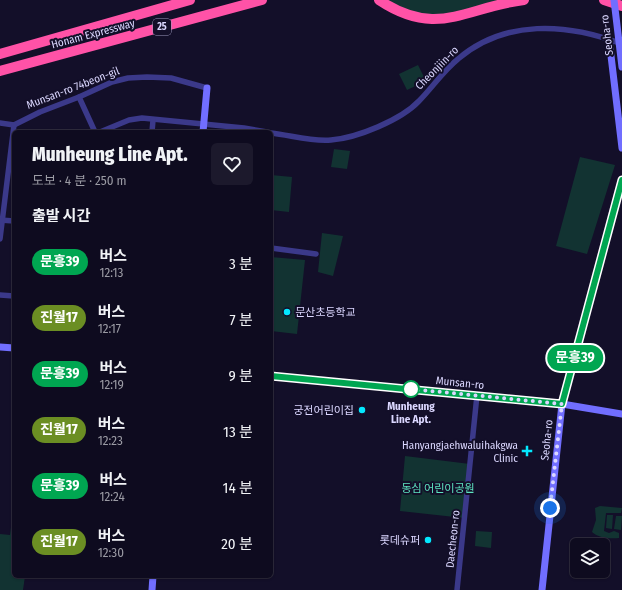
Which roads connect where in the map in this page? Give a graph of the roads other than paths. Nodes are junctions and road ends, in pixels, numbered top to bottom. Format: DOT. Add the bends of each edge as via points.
graph roads {
  1 [pos="190,0"];
  2 [pos="262,0"];
  3 [pos="379,0"];
  4 [pos="524,0"];
  5 [pos="604,0"];
  6 [pos="615,0"];
  7 [pos="622,2"];
  8 [pos="622,6"];
  9 [pos="609,39"];
  10 [pos="622,44"];
  11 [pos="0,54"];
  12 [pos="622,67"];
  13 [pos="0,71"];
  14 [pos="207,88"];
  15 [pos="79,98"];
  16 [pos="153,120"];
  17 [pos="0,123"];
  18 [pos="14,126"];
  19 [pos="203,128"];
  20 [pos="13,130"];
  21 [pos="93,130"];
  22 [pos="105,130"];
  23 [pos="152,130"];
  24 [pos="256,130"];
  25 [pos="273,133"];
  26 [pos="12,140"];
  27 [pos="622,148"];
  28 [pos="622,180"];
  29 [pos="1,220"];
  30 [pos="12,221"];
  31 [pos="0,239"];
  32 [pos="273,248"];
  33 [pos="316,254"];
  34 [pos="0,295"];
  35 [pos="12,296"];
  36 [pos="0,347"];
  37 [pos="12,348"];
  38 [pos="273,376"];
  39 [pos="477,396"];
  40 [pos="562,404"];
  41 [pos="622,414"];
  42 [pos="154,578"];
  43 [pos="152,590"];
  44 [pos="457,590"];
  45 [pos="542,590"];
  1 -- 11 [label="highway, Honam Expressway / 25"];
  2 -- 13 [label="highway, Honam Expressway / 25"];
  3 -- 4 [label="highway" via="405,15 435,19 456,18 503,3"];
  5 -- 8 [label="highway"];
  6 -- 7 [label="highway"];
  6 -- 12 [label="street, Seoha-ro, bridge"];
  9 -- 10 [label="street, Cheonjiin-ro"];
  9 -- 25 [label="street, Cheonjiin-ro" via="571,30 542,28 505,33 475,46 458,59 410,109 373,128 331,140"];
  9 -- 27 [label="street"];
  14 -- 15 [label="street, Munsan-ro 74beon-gil" via="170,78 128,78"];
  14 -- 19 [label="street, Munsan-ro 74beon-gil"];
  15 -- 18 [label="street, Munsan-ro 74beon-gil" via="40,112"];
  15 -- 21 [label="street"];
  16 -- 19 [label="street"];
  16 -- 22 [label="street" via="129,120"];
  16 -- 23 [label="street"];
  17 -- 18 [label="street"];
  18 -- 20 [label="street"];
  19 -- 24 [label="street"];
  26 -- 29 [label="street"];
  28 -- 40 [label="street, Seoha-ro"];
  29 -- 30 [label="street"];
  29 -- 31 [label="street"];
  32 -- 33 [label="street"];
  34 -- 35 [label="street"];
  36 -- 37 [label="street"];
  38 -- 39 [label="street, Munsan-ro"];
  39 -- 40 [label="street, Munsan-ro"];
  39 -- 44 [label="street, Daecheon-ro"];
  40 -- 41 [label="street, Munsan-ro"];
  40 -- 45 [label="street, Seoha-ro"];
  42 -- 43 [label="street"];
}
